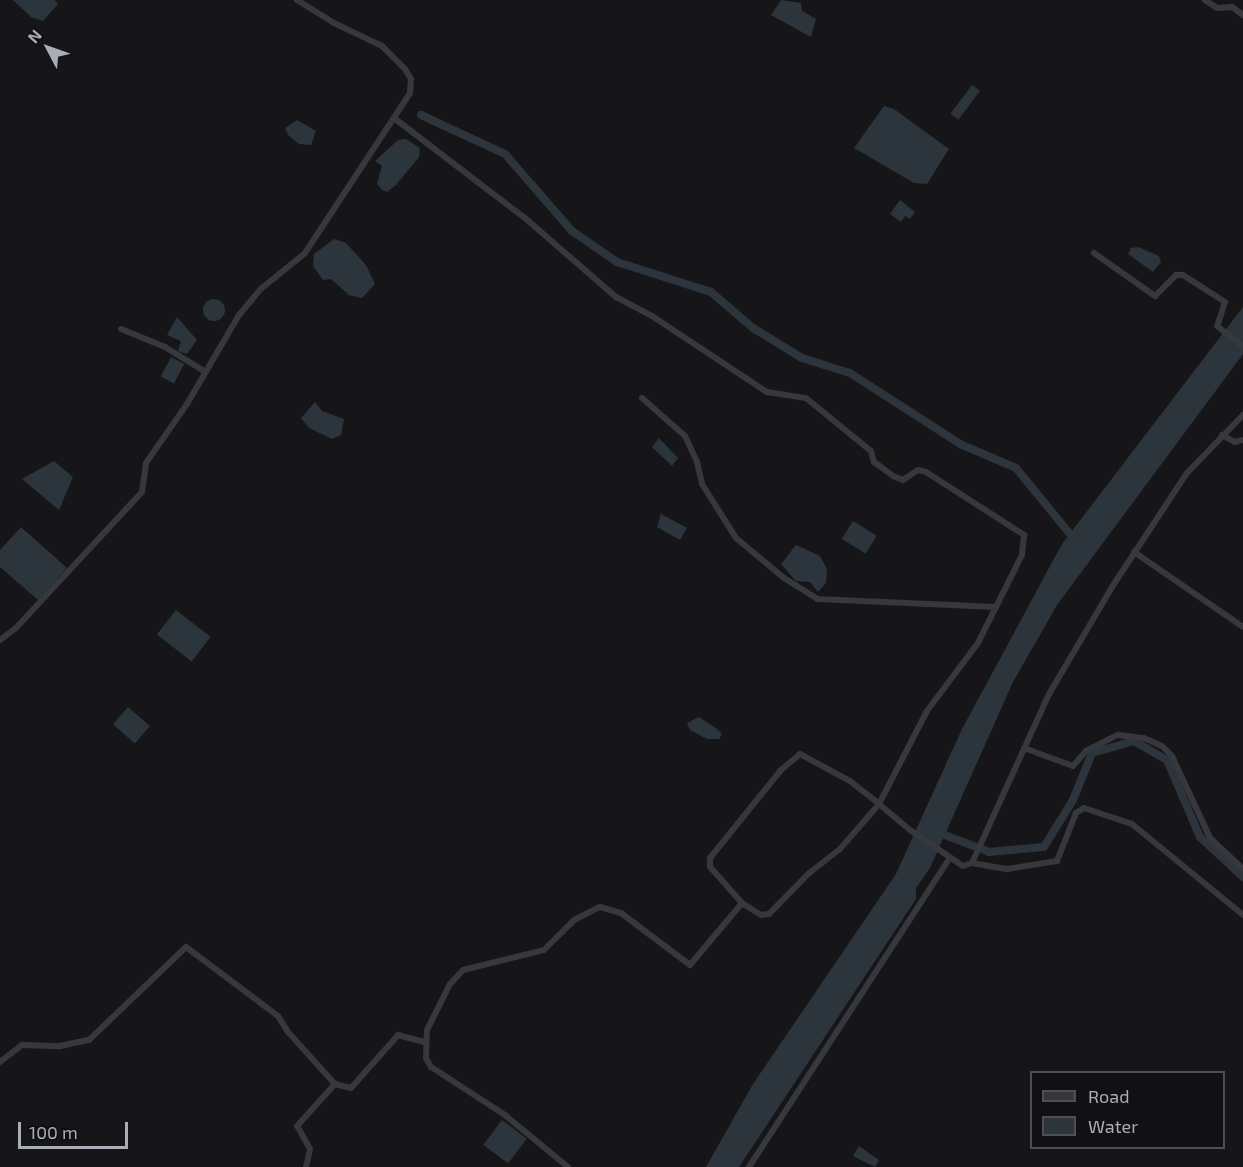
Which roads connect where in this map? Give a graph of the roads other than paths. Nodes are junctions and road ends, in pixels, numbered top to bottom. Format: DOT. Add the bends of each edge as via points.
graph roads {
  1 [pos="297,0"];
  2 [pos="1205,0"];
  3 [pos="1243,15"];
  4 [pos="394,118"];
  5 [pos="1094,254"];
  6 [pos="121,329"];
  7 [pos="1243,346"];
  8 [pos="204,371"];
  9 [pos="642,398"];
  10 [pos="1243,415"];
  11 [pos="1222,435"];
  12 [pos="1243,440"];
  13 [pos="1134,552"];
  14 [pos="996,607"];
  15 [pos="1243,627"];
  16 [pos="0,640"];
  17 [pos="1024,748"];
  18 [pos="879,804"];
  19 [pos="950,858"];
  20 [pos="974,860"];
  21 [pos="1243,869"];
  22 [pos="742,903"];
  23 [pos="1243,915"];
  24 [pos="425,1042"];
  25 [pos="0,1062"];
  26 [pos="335,1084"];
  27 [pos="306,1167"];
  28 [pos="568,1167"];
  29 [pos="748,1167"];
  1 -- 4 [label="street" via="382,46 405,69 411,79 410,93"];
  2 -- 3 [label="street" via="1217,8 1232,7"];
  4 -- 8 [label="street" via="304,253 251,299"];
  4 -- 14 [label="street" via="525,218 616,297 652,316 766,392 806,398 871,451 874,462 893,476 903,480 923,470 1024,535 1022,555"];
  5 -- 7 [label="street" via="1155,296 1176,275 1183,275 1225,302 1217,326"];
  6 -- 8 [label="street" via="165,347"];
  8 -- 16 [label="street" via="187,404 146,463 142,492 16,628"];
  9 -- 14 [label="street" via="685,436 702,484 736,538 784,578 817,599"];
  10 -- 11 [label="street"];
  11 -- 12 [label="street" via="1235,442"];
  11 -- 13 [label="street" via="1187,473"];
  13 -- 15 [label="street"];
  13 -- 17 [label="street" via="1064,668"];
  14 -- 18 [label="street" via="978,643 927,711"];
  17 -- 20 [label="street"];
  17 -- 21 [label="street" via="1073,766 1086,751 1118,735 1144,738 1162,746 1172,756 1210,838"];
  18 -- 19 [label="street"];
  18 -- 22 [label="street" via="840,849 809,873 769,914 761,915"];
  18 -- 22 [label="street" via="813,758 800,754 792,758 709,861"];
  19 -- 20 [label="street" via="963,866"];
  19 -- 29 [label="street"];
  20 -- 23 [label="street" via="1007,869 1057,861 1076,813 1084,808 1132,824"];
  22 -- 24 [label="street" via="690,965 621,913 609,908 591,909 544,950 463,970 442,995"];
  24 -- 26 [label="street" via="398,1035 351,1088"];
  24 -- 28 [label="street" via="426,1058 441,1077 505,1115"];
  25 -- 26 [label="street" via="22,1045 60,1046 89,1040 186,947 278,1016"];
  26 -- 27 [label="street" via="297,1126 310,1149"];
}
